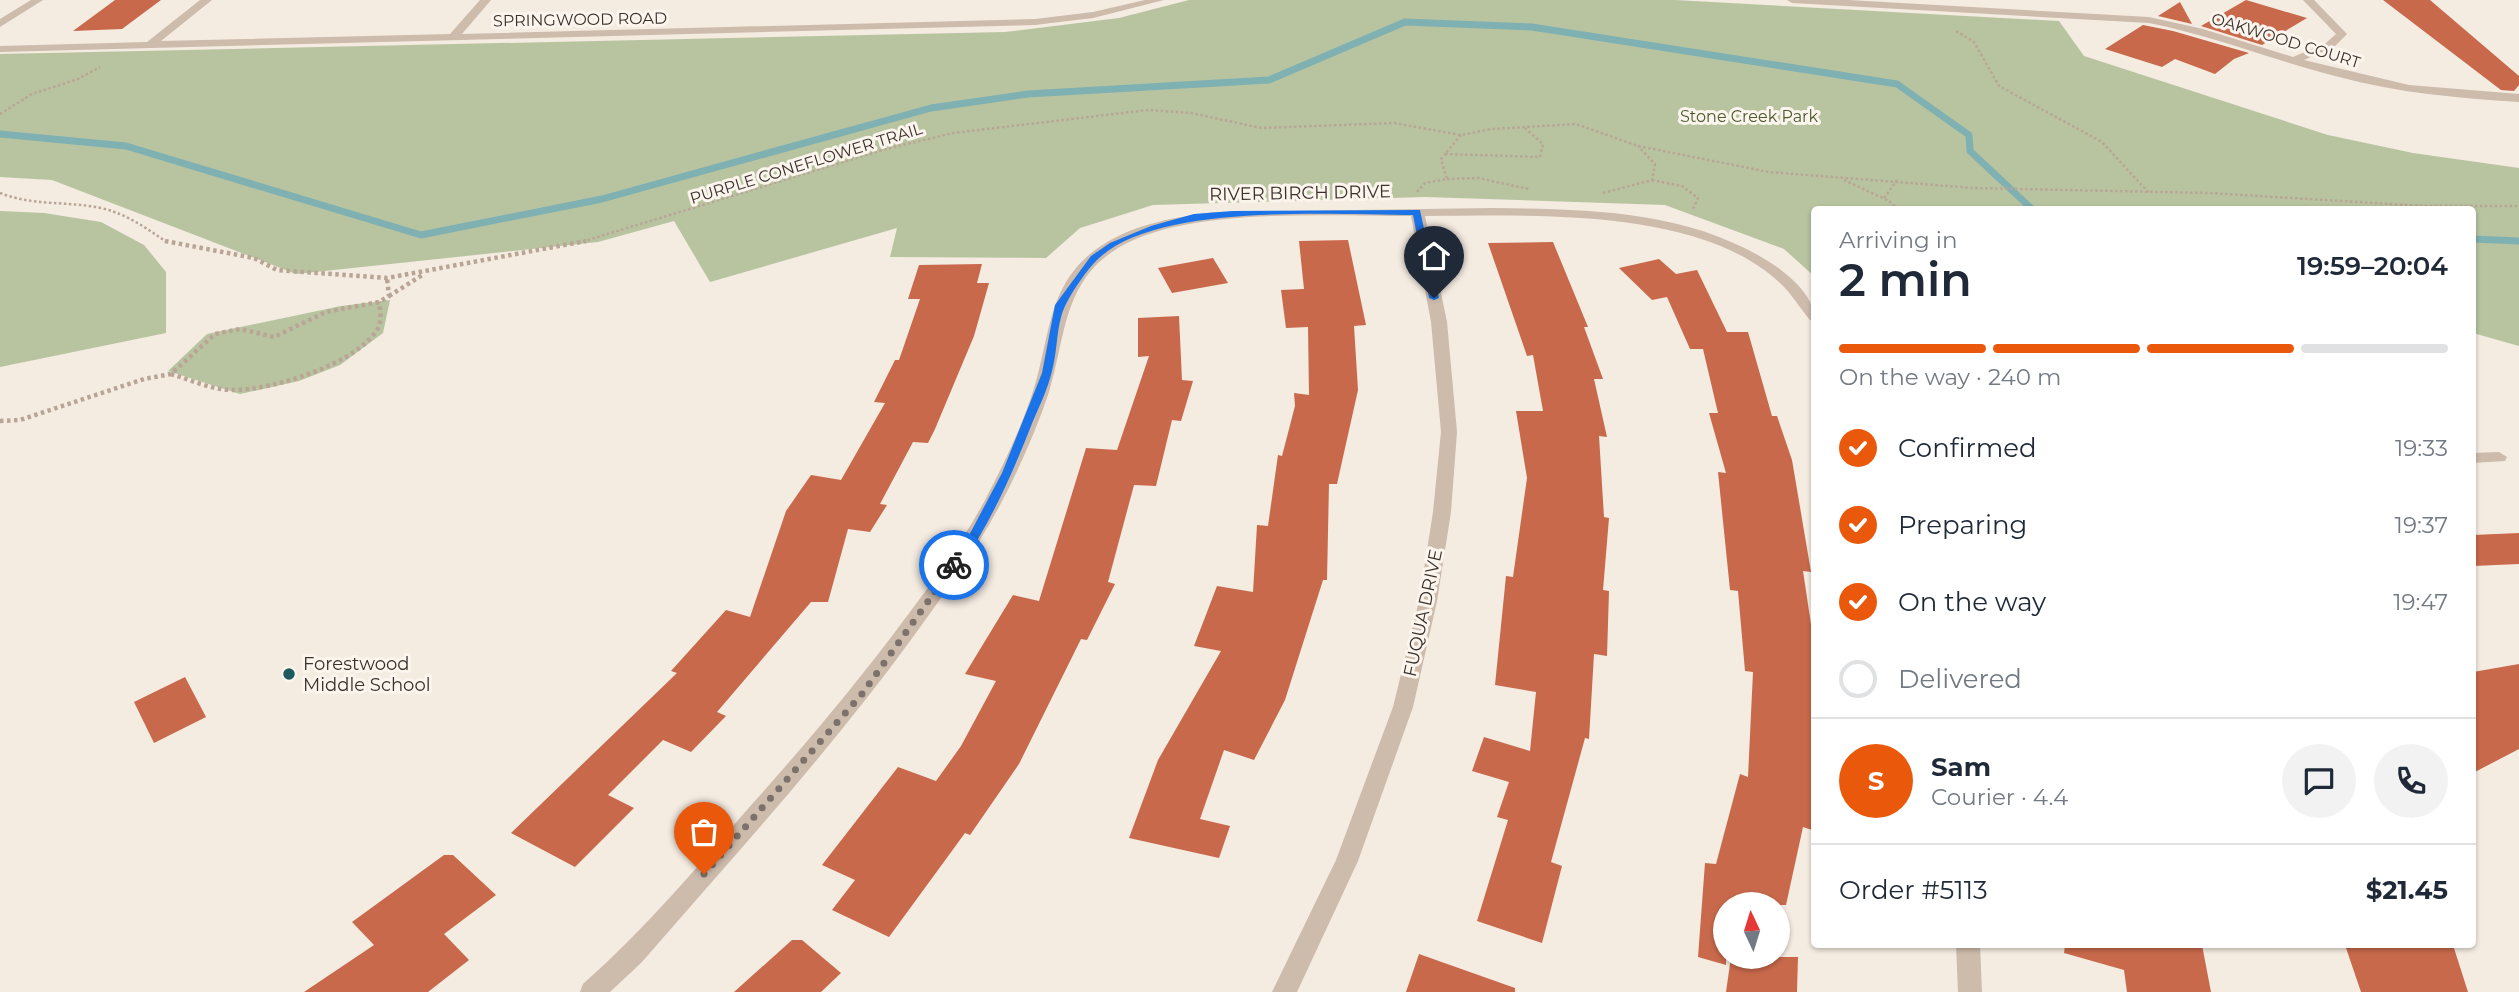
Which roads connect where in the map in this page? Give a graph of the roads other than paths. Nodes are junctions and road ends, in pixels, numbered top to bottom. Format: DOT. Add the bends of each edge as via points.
graph roads {
  1 [pos="37,0"];
  2 [pos="207,0"];
  3 [pos="486,0"];
  4 [pos="1159,0"];
  5 [pos="1792,0"];
  6 [pos="2308,0"];
  7 [pos="0,24"];
  8 [pos="452,37"];
  9 [pos="151,44"];
  10 [pos="0,49"];
  11 [pos="2295,60"];
  12 [pos="2519,98"];
  13 [pos="1416,206"];
  14 [pos="1811,310"];
  15 [pos="2499,457"];
  16 [pos="2476,458"];
  17 [pos="1968,948"];
  18 [pos="593,992"];
  19 [pos="1284,992"];
  20 [pos="1970,992"];
  1 -- 7 [label="street"];
  2 -- 9 [label="street"];
  3 -- 8 [label="street"];
  4 -- 8 [label="street, SPRINGWOOD ROAD" via="1035,22"];
  5 -- 11 [label="street, OAKWOOD COURT" via="2149,20 2194,28"];
  6 -- 11 [label="street" via="2342,34 2330,45"];
  8 -- 9 [label="street, SPRINGWOOD ROAD"];
  9 -- 10 [label="street, SPRINGWOOD ROAD"];
  11 -- 12 [label="street, OAKWOOD COURT" via="2395,87"];
  13 -- 14 [label="street, RIVER BIRCH DRIVE" via="1647,221 1742,250 1777,273"];
  13 -- 18 [label="street, RIVER BIRCH DRIVE" via="1194,217 1154,228 1094,258 1060,305 1047,373 1007,473 971,542 862,694 634,954"];
  13 -- 19 [label="street, FUQUA DRIVE" via="1439,322 1449,432 1428,601 1402,707 1351,848"];
  15 -- 16 [label="street"];
  17 -- 20 [label="street"];
}
